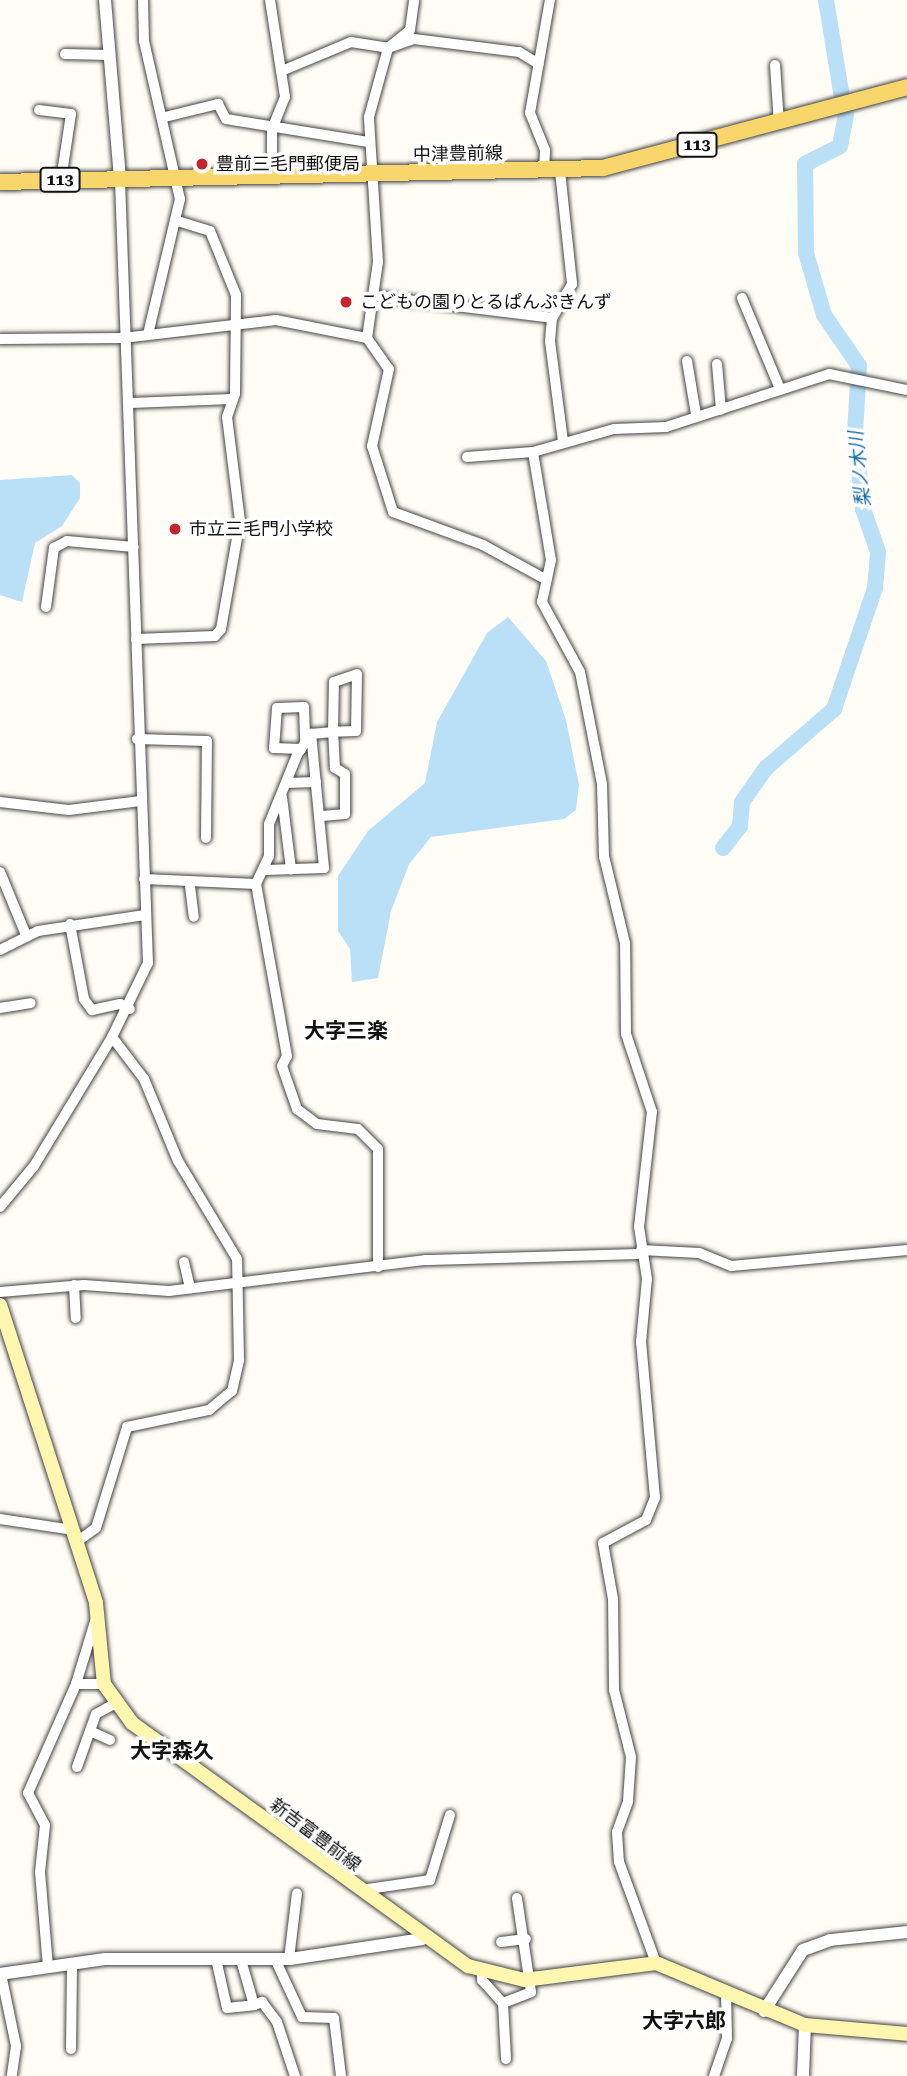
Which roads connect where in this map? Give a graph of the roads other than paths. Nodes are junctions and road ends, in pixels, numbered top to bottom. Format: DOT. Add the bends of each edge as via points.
graph roads {
  1 [pos="105,0"];
  2 [pos="143,0"];
  3 [pos="270,0"];
  4 [pos="414,0"];
  5 [pos="550,0"];
  6 [pos="388,48"];
  7 [pos="65,54"];
  8 [pos="109,55"];
  9 [pos="538,64"];
  10 [pos="775,65"];
  11 [pos="284,70"];
  12 [pos="907,87"];
  13 [pos="39,110"];
  14 [pos="165,117"];
  15 [pos="779,122"];
  16 [pos="272,130"];
  17 [pos="368,142"];
  18 [pos="552,171"];
  19 [pos="272,176"];
  20 [pos="369,176"];
  21 [pos="120,178"];
  22 [pos="176,179"];
  23 [pos="61,180"];
  24 [pos="0,182"];
  25 [pos="178,221"];
  26 [pos="374,296"];
  27 [pos="743,299"];
  28 [pos="552,318"];
  29 [pos="235,322"];
  30 [pos="148,334"];
  31 [pos="123,338"];
  32 [pos="367,338"];
  33 [pos="0,339"];
  34 [pos="687,361"];
  35 [pos="717,364"];
  36 [pos="780,389"];
  37 [pos="907,390"];
  38 [pos="233,399"];
  39 [pos="130,403"];
  40 [pos="721,410"];
  41 [pos="696,414"];
  42 [pos="562,441"];
  43 [pos="533,453"];
  44 [pos="467,457"];
  45 [pos="134,547"];
  46 [pos="545,579"];
  47 [pos="46,607"];
  48 [pos="136,639"];
  49 [pos="333,732"];
  50 [pos="137,739"];
  51 [pos="306,742"];
  52 [pos="316,782"];
  53 [pos="286,783"];
  54 [pos="282,795"];
  55 [pos="140,801"];
  56 [pos="0,802"];
  57 [pos="322,816"];
  58 [pos="206,838"];
  59 [pos="291,869"];
  60 [pos="265,870"];
  61 [pos="0,872"];
  62 [pos="144,879"];
  63 [pos="256,884"];
  64 [pos="190,886"];
  65 [pos="145,915"];
  66 [pos="194,917"];
  67 [pos="70,924"];
  68 [pos="26,935"];
  69 [pos="0,950"];
  70 [pos="31,1003"];
  71 [pos="0,1008"];
  72 [pos="130,1009"];
  73 [pos="112,1037"];
  74 [pos="0,1207"];
  75 [pos="907,1250"];
  76 [pos="641,1252"];
  77 [pos="184,1262"];
  78 [pos="378,1267"];
  79 [pos="237,1280"];
  80 [pos="74,1285"];
  81 [pos="190,1288"];
  82 [pos="0,1292"];
  83 [pos="0,1305"];
  84 [pos="76,1318"];
  85 [pos="0,1520"];
  86 [pos="76,1536"];
  87 [pos="97,1614"];
  88 [pos="76,1684"];
  89 [pos="104,1684"];
  90 [pos="114,1704"];
  91 [pos="90,1731"];
  92 [pos="110,1740"];
  93 [pos="77,1767"];
  94 [pos="450,1815"];
  95 [pos="357,1890"];
  96 [pos="297,1893"];
  97 [pos="517,1898"];
  98 [pos="907,1932"];
  99 [pos="423,1939"];
  100 [pos="526,1939"];
  101 [pos="501,1942"];
  102 [pos="216,1959"];
  103 [pos="275,1959"];
  104 [pos="289,1959"];
  105 [pos="240,1960"];
  106 [pos="656,1963"];
  107 [pos="72,1964"];
  108 [pos="48,1967"];
  109 [pos="482,1971"];
  110 [pos="1,1974"];
  111 [pos="534,1979"];
  112 [pos="726,1992"];
  113 [pos="503,2003"];
  114 [pos="254,2005"];
  115 [pos="764,2011"];
  116 [pos="805,2025"];
  117 [pos="907,2034"];
  118 [pos="71,2049"];
  119 [pos="506,2059"];
  120 [pos="12,2076"];
  121 [pos="295,2076"];
  122 [pos="341,2076"];
  123 [pos="714,2076"];
  124 [pos="803,2076"];
  1 -- 8 [label="street"];
  2 -- 14 [label="street" via="144,41"];
  3 -- 11 [label="street"];
  4 -- 6 [label="street" via="410,30"];
  5 -- 9 [label="street"];
  6 -- 9 [label="street" via="414,39 474,44 519,52"];
  6 -- 11 [label="street" via="351,42"];
  6 -- 17 [label="street"];
  7 -- 8 [label="street"];
  8 -- 21 [label="street"];
  9 -- 18 [label="street" via="530,113"];
  10 -- 15 [label="street"];
  11 -- 16 [label="street" via="285,97"];
  12 -- 15 [label="main road, 中津豊前線 / 113"];
  13 -- 23 [label="street" via="71,114"];
  14 -- 16 [label="street" via="218,104 226,119"];
  14 -- 22 [label="street"];
  15 -- 18 [label="main road, 中津豊前線 / 113" via="617,167"];
  16 -- 17 [label="street"];
  16 -- 19 [label="street"];
  17 -- 20 [label="street"];
  18 -- 20 [label="main road, 中津豊前線 / 113"];
  18 -- 28 [label="street" via="572,274"];
  19 -- 20 [label="main road, 中津豊前線 / 113"];
  19 -- 22 [label="main road, 中津豊前線 / 113"];
  20 -- 26 [label="street" via="378,262"];
  21 -- 22 [label="main road, 中津豊前線 / 113"];
  21 -- 23 [label="main road, 中津豊前線 / 113"];
  21 -- 31 [label="street"];
  22 -- 25 [label="street"];
  23 -- 24 [label="main road, 中津豊前線 / 113"];
  25 -- 29 [label="street" via="210,230 236,295"];
  25 -- 30 [label="street"];
  26 -- 28 [label="street"];
  26 -- 32 [label="street"];
  27 -- 36 [label="street"];
  28 -- 42 [label="street"];
  29 -- 30 [label="street"];
  29 -- 32 [label="street" via="298,322"];
  29 -- 38 [label="street"];
  30 -- 31 [label="street"];
  31 -- 33 [label="street"];
  31 -- 39 [label="street"];
  32 -- 46 [label="street" via="389,369 372,446 393,512 483,545"];
  34 -- 41 [label="street"];
  35 -- 40 [label="street"];
  36 -- 37 [label="street" via="846,374"];
  36 -- 40 [label="street"];
  38 -- 39 [label="street"];
  38 -- 48 [label="street" via="228,430 240,521 222,629 215,636"];
  39 -- 45 [label="street"];
  40 -- 41 [label="street"];
  41 -- 42 [label="street" via="666,427"];
  42 -- 43 [label="street"];
  43 -- 44 [label="street"];
  43 -- 46 [label="street" via="548,523"];
  45 -- 47 [label="street" via="67,541 54,548"];
  45 -- 48 [label="street"];
  46 -- 76 [label="street" via="544,607 580,672 602,784 604,856 625,943 626,1034 650,1096"];
  48 -- 50 [label="street"];
  49 -- 49 [label="street" via="334,682 358,674 356,731"];
  49 -- 51 [label="street"];
  49 -- 57 [label="street" via="335,768 345,774 345,814"];
  50 -- 55 [label="street"];
  50 -- 58 [label="street" via="207,741"];
  51 -- 51 [label="street" via="304,707 277,708 274,748"];
  51 -- 52 [label="street"];
  51 -- 53 [label="street"];
  52 -- 53 [label="street"];
  52 -- 57 [label="street"];
  53 -- 54 [label="street"];
  54 -- 59 [label="street"];
  54 -- 60 [label="street" via="270,824"];
  55 -- 56 [label="street" via="69,810"];
  55 -- 62 [label="street"];
  57 -- 59 [label="street" via="324,868"];
  59 -- 60 [label="street"];
  60 -- 63 [label="street"];
  61 -- 68 [label="street"];
  62 -- 64 [label="street"];
  62 -- 65 [label="street"];
  63 -- 64 [label="street"];
  63 -- 78 [label="street" via="287,1056 282,1066 297,1109 317,1124 358,1129 378,1149"];
  64 -- 66 [label="street"];
  65 -- 67 [label="street"];
  65 -- 72 [label="street" via="148,963"];
  67 -- 68 [label="street"];
  67 -- 72 [label="street" via="84,999 92,1010 120,1004"];
  68 -- 69 [label="street"];
  70 -- 71 [label="street"];
  72 -- 73 [label="street"];
  73 -- 74 [label="street" via="34,1166"];
  73 -- 79 [label="street" via="138,1070 178,1161 232,1248"];
  75 -- 76 [label="street" via="731,1266 699,1253"];
  76 -- 78 [label="street" via="433,1259"];
  76 -- 106 [label="street" via="646,1279 641,1342 655,1498 646,1520 603,1543 613,1599 614,1690 631,1756 628,1801 617,1832 619,1862"];
  77 -- 81 [label="street"];
  78 -- 79 [label="street"];
  79 -- 81 [label="street"];
  79 -- 86 [label="street" via="241,1328 233,1391 199,1415 127,1427 96,1528"];
  80 -- 81 [label="street"];
  80 -- 82 [label="street"];
  80 -- 84 [label="street"];
  83 -- 86 [label="main road, 新吉富豊前線"];
  85 -- 86 [label="street"];
  86 -- 87 [label="main road, 新吉富豊前線"];
  87 -- 88 [label="street"];
  87 -- 89 [label="main road, 新吉富豊前線"];
  88 -- 89 [label="street"];
  88 -- 108 [label="street" via="28,1793 46,1825 40,1872"];
  89 -- 90 [label="main road, 新吉富豊前線"];
  90 -- 91 [label="street" via="96,1714"];
  90 -- 95 [label="main road, 新吉富豊前線"];
  91 -- 92 [label="street"];
  91 -- 93 [label="street"];
  94 -- 95 [label="street" via="430,1880"];
  95 -- 99 [label="main road, 新吉富豊前線"];
  96 -- 104 [label="street"];
  97 -- 100 [label="street"];
  98 -- 115 [label="street" via="830,1940 803,1950"];
  99 -- 104 [label="street"];
  99 -- 109 [label="main road, 新吉富豊前線"];
  100 -- 101 [label="street"];
  100 -- 111 [label="street"];
  102 -- 105 [label="street"];
  102 -- 107 [label="street"];
  102 -- 114 [label="street" via="222,2004"];
  103 -- 104 [label="street"];
  103 -- 105 [label="street"];
  103 -- 122 [label="street" via="302,2017 334,2018"];
  105 -- 114 [label="street"];
  106 -- 111 [label="main road, 新吉富豊前線"];
  106 -- 112 [label="main road, 新吉富豊前線"];
  107 -- 108 [label="street"];
  107 -- 118 [label="street"];
  108 -- 110 [label="street"];
  109 -- 111 [label="main road, 新吉富豊前線"];
  109 -- 113 [label="street" via="482,1980"];
  110 -- 120 [label="street" via="18,2056"];
  111 -- 113 [label="street" via="531,1992"];
  112 -- 115 [label="main road, 新吉富豊前線"];
  112 -- 123 [label="street" via="727,2039"];
  113 -- 119 [label="street"];
  114 -- 121 [label="street" via="262,2003 277,2022"];
  115 -- 116 [label="main road, 新吉富豊前線"];
  116 -- 117 [label="main road, 新吉富豊前線"];
  116 -- 124 [label="street"];
}
